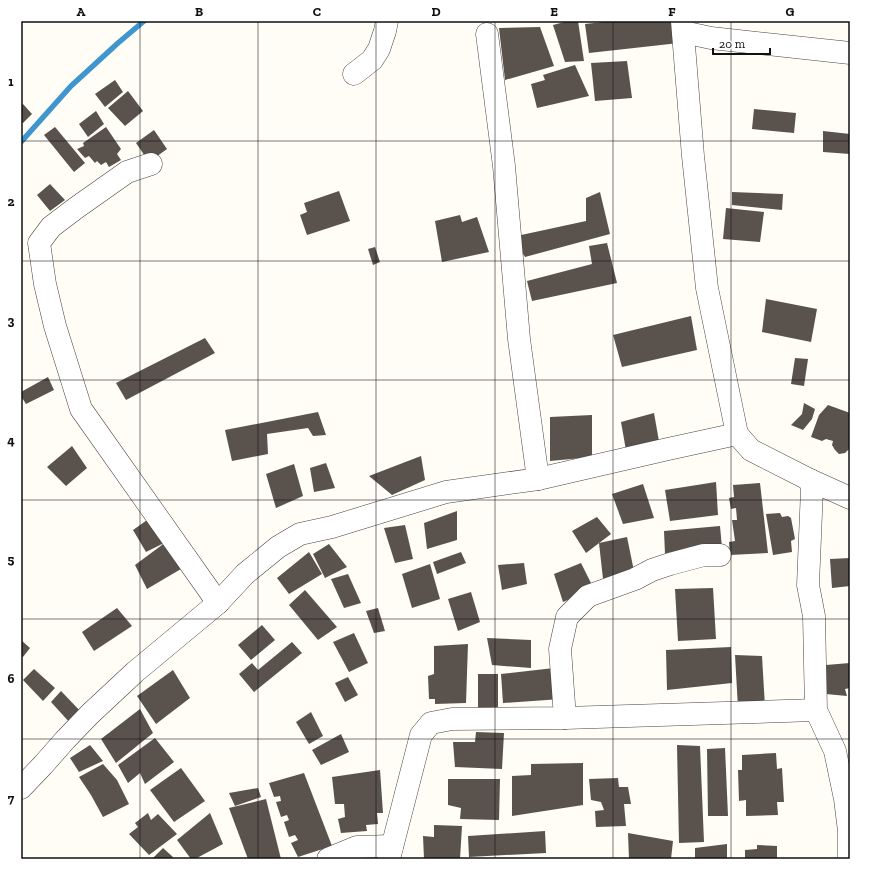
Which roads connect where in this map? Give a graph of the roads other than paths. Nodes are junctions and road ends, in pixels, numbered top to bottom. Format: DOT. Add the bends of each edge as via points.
graph roads {
  1 [pos="387,21"];
  2 [pos="683,27"];
  3 [pos="487,34"];
  4 [pos="850,53"];
  5 [pos="354,74"];
  6 [pos="151,164"];
  7 [pos="737,434"];
  8 [pos="538,480"];
  9 [pos="810,480"];
  10 [pos="850,498"];
  11 [pos="720,555"];
  12 [pos="218,603"];
  13 [pos="816,710"];
  14 [pos="564,718"];
  15 [pos="21,788"];
  16 [pos="848,799"];
  17 [pos="390,852"];
  18 [pos="328,859"];
  19 [pos="849,859"];
  1 -- 5 [label="street" via="379,50 372,60"];
  2 -- 4 [label="street" via="711,38"];
  2 -- 7 [label="street" via="707,288"];
  3 -- 8 [label="street" via="504,166 519,339"];
  6 -- 12 [label="street" via="127,172 51,227 38,243 55,326 81,409"];
  7 -- 8 [label="street"];
  7 -- 9 [label="street" via="751,450"];
  8 -- 12 [label="street" via="446,492 300,534 245,574"];
  9 -- 10 [label="street"];
  9 -- 13 [label="street" via="812,489 808,585 814,616"];
  11 -- 14 [label="street" via="704,555 652,570 588,596 567,617 560,650"];
  12 -- 15 [label="street" via="134,672 90,714"];
  13 -- 14 [label="street"];
  13 -- 16 [label="street" via="834,750"];
  14 -- 17 [label="street" via="452,719 431,723 420,735"];
  16 -- 19 [label="street"];
  17 -- 18 [label="street" via="356,848"];
}
